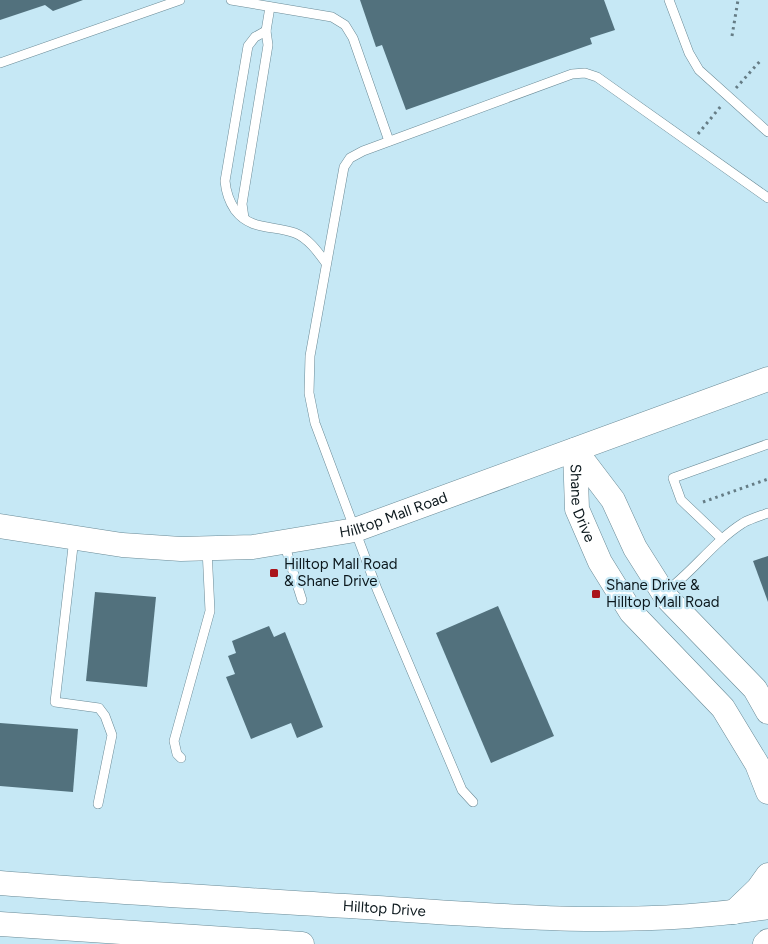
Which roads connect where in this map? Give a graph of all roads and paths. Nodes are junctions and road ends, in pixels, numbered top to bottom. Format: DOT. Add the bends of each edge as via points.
graph roads {
  1 [pos="180,0"];
  2 [pos="231,0"];
  3 [pos="669,0"];
  4 [pos="738,0"];
  5 [pos="270,7"];
  6 [pos="266,31"];
  7 [pos="732,36"];
  8 [pos="761,60"];
  9 [pos="0,63"];
  10 [pos="728,97"];
  11 [pos="768,132"];
  12 [pos="389,141"];
  13 [pos="690,142"];
  14 [pos="768,198"];
  15 [pos="245,220"];
  16 [pos="326,263"];
  17 [pos="768,379"];
  18 [pos="768,444"];
  19 [pos="575,450"];
  20 [pos="768,479"];
  21 [pos="703,503"];
  22 [pos="768,513"];
  23 [pos="0,526"];
  24 [pos="355,530"];
  25 [pos="74,538"];
  26 [pos="722,539"];
  27 [pos="284,543"];
  28 [pos="207,549"];
  29 [pos="664,593"];
  30 [pos="302,600"];
  31 [pos="768,712"];
  32 [pos="181,758"];
  33 [pos="768,792"];
  34 [pos="473,802"];
  35 [pos="98,804"];
  36 [pos="768,875"];
  37 [pos="0,883"];
  38 [pos="768,907"];
  39 [pos="734,912"];
  40 [pos="0,924"];
  41 [pos="768,941"];
  42 [pos="302,944"];
  43 [pos="765,944"];
  1 -- 9 [label="lane"];
  2 -- 5 [label="lane"];
  3 -- 10 [label="lane" via="694,62 706,78"];
  4 -- 7 [label="path"];
  5 -- 6 [label="lane"];
  5 -- 12 [label="lane" via="332,17 345,25"];
  6 -- 15 [label="lane" via="268,46 242,204"];
  6 -- 15 [label="lane" via="255,36 248,46 225,181 230,202"];
  8 -- 10 [label="path"];
  10 -- 11 [label="lane"];
  10 -- 13 [label="path"];
  12 -- 13 [label="lane" via="572,74 585,73 597,77"];
  12 -- 16 [label="lane" via="355,154 344,167"];
  13 -- 14 [label="lane"];
  15 -- 16 [label="lane" via="257,226 296,234 316,249"];
  16 -- 24 [label="lane" via="310,356 309,393 315,423"];
  17 -- 19 [label="street, Hilltop Mall Road"];
  18 -- 26 [label="lane" via="673,478 681,500"];
  19 -- 24 [label="street, Hilltop Mall Road"];
  19 -- 29 [label="street, Shane Drive" via="613,500 635,548"];
  19 -- 33 [label="street, Shane Drive" via="577,509 600,562 631,612 723,708 757,764"];
  20 -- 21 [label="path"];
  22 -- 26 [label="lane" via="744,522"];
  23 -- 25 [label="street, Hilltop Mall Road"];
  24 -- 27 [label="street, Hilltop Mall Road"];
  24 -- 34 [label="lane" via="462,790"];
  25 -- 28 [label="street, Hilltop Mall Road" via="149,548"];
  25 -- 35 [label="lane" via="55,702 99,708 110,725 112,735"];
  26 -- 29 [label="lane" via="685,577"];
  27 -- 28 [label="street, Hilltop Mall Road"];
  27 -- 30 [label="lane"];
  28 -- 32 [label="lane" via="210,611 174,741"];
  29 -- 31 [label="street, Shane Drive" via="755,689"];
  36 -- 39 [label="street"];
  37 -- 39 [label="street, Hilltop Drive" via="520,917 633,920"];
  38 -- 39 [label="street, Hilltop Drive"];
  40 -- 42 [label="street"];
  41 -- 43 [label="street"];
}
